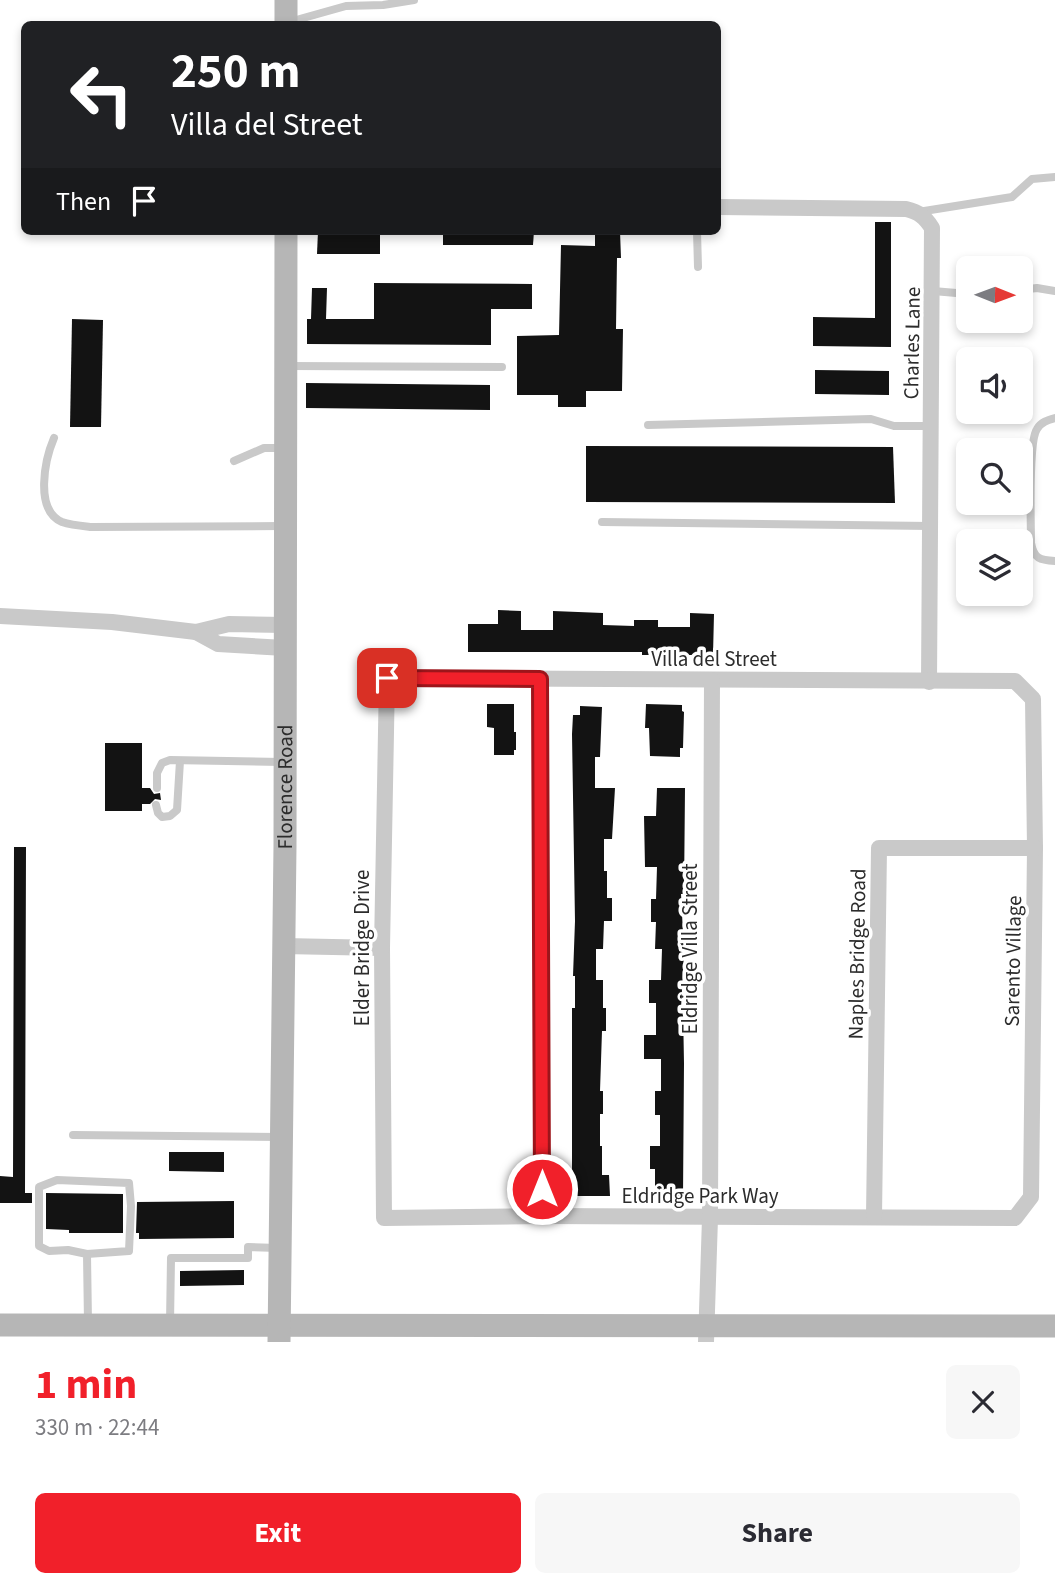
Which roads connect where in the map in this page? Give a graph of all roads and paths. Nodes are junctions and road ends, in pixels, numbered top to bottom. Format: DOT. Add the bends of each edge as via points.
graph roads {
  1 [pos="414,0"];
  2 [pos="286,16"];
  3 [pos="1055,177"];
  4 [pos="721,207"];
  5 [pos="918,212"];
  6 [pos="286,235"];
  7 [pos="697,235"];
  8 [pos="698,267"];
  9 [pos="1033,288"];
  10 [pos="933,291"];
  11 [pos="1055,291"];
  12 [pos="956,293"];
  13 [pos="286,366"];
  14 [pos="502,367"];
  15 [pos="1055,418"];
  16 [pos="648,425"];
  17 [pos="932,426"];
  18 [pos="54,439"];
  19 [pos="285,448"];
  20 [pos="234,461"];
  21 [pos="602,522"];
  22 [pos="285,526"];
  23 [pos="931,526"];
  24 [pos="1055,561"];
  25 [pos="0,616"];
  26 [pos="197,632"];
  27 [pos="285,636"];
  28 [pos="387,678"];
  29 [pos="540,679"];
  30 [pos="712,680"];
  31 [pos="929,682"];
  32 [pos="1033,699"];
  33 [pos="180,761"];
  34 [pos="285,762"];
  35 [pos="157,788"];
  36 [pos="156,805"];
  37 [pos="1035,848"];
  38 [pos="283,946"];
  39 [pos="382,948"];
  40 [pos="73,1135"];
  41 [pos="282,1137"];
  42 [pos="542,1216"];
  43 [pos="874,1217"];
  44 [pos="384,1218"];
  45 [pos="710,1218"];
  46 [pos="1015,1219"];
  47 [pos="281,1248"];
  48 [pos="87,1254"];
  49 [pos="0,1325"];
  50 [pos="88,1326"];
  51 [pos="170,1326"];
  52 [pos="1055,1326"];
  53 [pos="706,1333"];
  54 [pos="279,1334"];
  55 [pos="919,1334"];
  56 [pos="955,1334"];
  1 -- 2 [label="lane"];
  3 -- 5 [label="lane" via="1032,179 1012,197"];
  4 -- 5 [label="street" via="876,207"];
  5 -- 10 [label="street, Charles Lane" via="932,228"];
  6 -- 13 [label="street, Florence Road"];
  7 -- 8 [label="lane"];
  9 -- 11 [label="lane"];
  10 -- 12 [label="lane"];
  10 -- 17 [label="street, Charles Lane"];
  13 -- 14 [label="lane"];
  13 -- 19 [label="street, Florence Road"];
  15 -- 24 [label="lane" via="1035,430 1031,543 1039,560"];
  16 -- 17 [label="lane" via="871,419 894,426"];
  17 -- 23 [label="street, Charles Lane"];
  18 -- 22 [label="lane" via="46,456 43,487 49,508 60,521 90,527"];
  19 -- 20 [label="lane" via="264,448"];
  19 -- 22 [label="street, Florence Road"];
  21 -- 23 [label="lane"];
  22 -- 27 [label="street, Florence Road"];
  23 -- 31 [label="street, Charles Lane"];
  25 -- 26 [label="street"];
  26 -- 27 [label="street" via="229,624"];
  26 -- 27 [label="street" via="218,644"];
  27 -- 34 [label="street, Florence Road"];
  28 -- 29 [label="street, Villa del Street"];
  28 -- 39 [label="street, Elder Bridge Drive"];
  29 -- 30 [label="street, Villa del Street"];
  29 -- 42 [label="street"];
  30 -- 31 [label="street, Villa del Street"];
  30 -- 45 [label="street, Eldridge Villa Street"];
  31 -- 32 [label="street, Villa del Street" via="1015,681"];
  32 -- 37 [label="street, Sarento Village"];
  33 -- 34 [label="lane"];
  33 -- 35 [label="lane" via="162,763"];
  33 -- 36 [label="lane" via="177,810 162,817"];
  34 -- 38 [label="street, Florence Road"];
  37 -- 43 [label="street, Naples Bridge Road" via="879,848"];
  37 -- 46 [label="street, Sarento Village" via="1031,1197"];
  38 -- 39 [label="street"];
  38 -- 41 [label="street, Florence Road"];
  39 -- 44 [label="street, Elder Bridge Drive"];
  40 -- 41 [label="lane"];
  41 -- 47 [label="street, Florence Road"];
  42 -- 44 [label="street, Eldridge Park Way"];
  42 -- 45 [label="street, Eldridge Park Way"];
  43 -- 45 [label="street, Eldridge Park Way"];
  43 -- 46 [label="street, Eldridge Park Way"];
  45 -- 53 [label="street, Eldridge Villa Street"];
  47 -- 51 [label="lane" via="248,1247 248,1258 171,1258"];
  47 -- 54 [label="street, Florence Road"];
  48 -- 48 [label="lane" via="39,1246 39,1187 57,1180 129,1183 129,1251"];
  48 -- 50 [label="lane"];
  49 -- 50 [label="street"];
  50 -- 51 [label="street"];
  51 -- 54 [label="street"];
  52 -- 56 [label="street"];
  53 -- 54 [label="street"];
  53 -- 55 [label="street"];
  55 -- 56 [label="street"];
}
